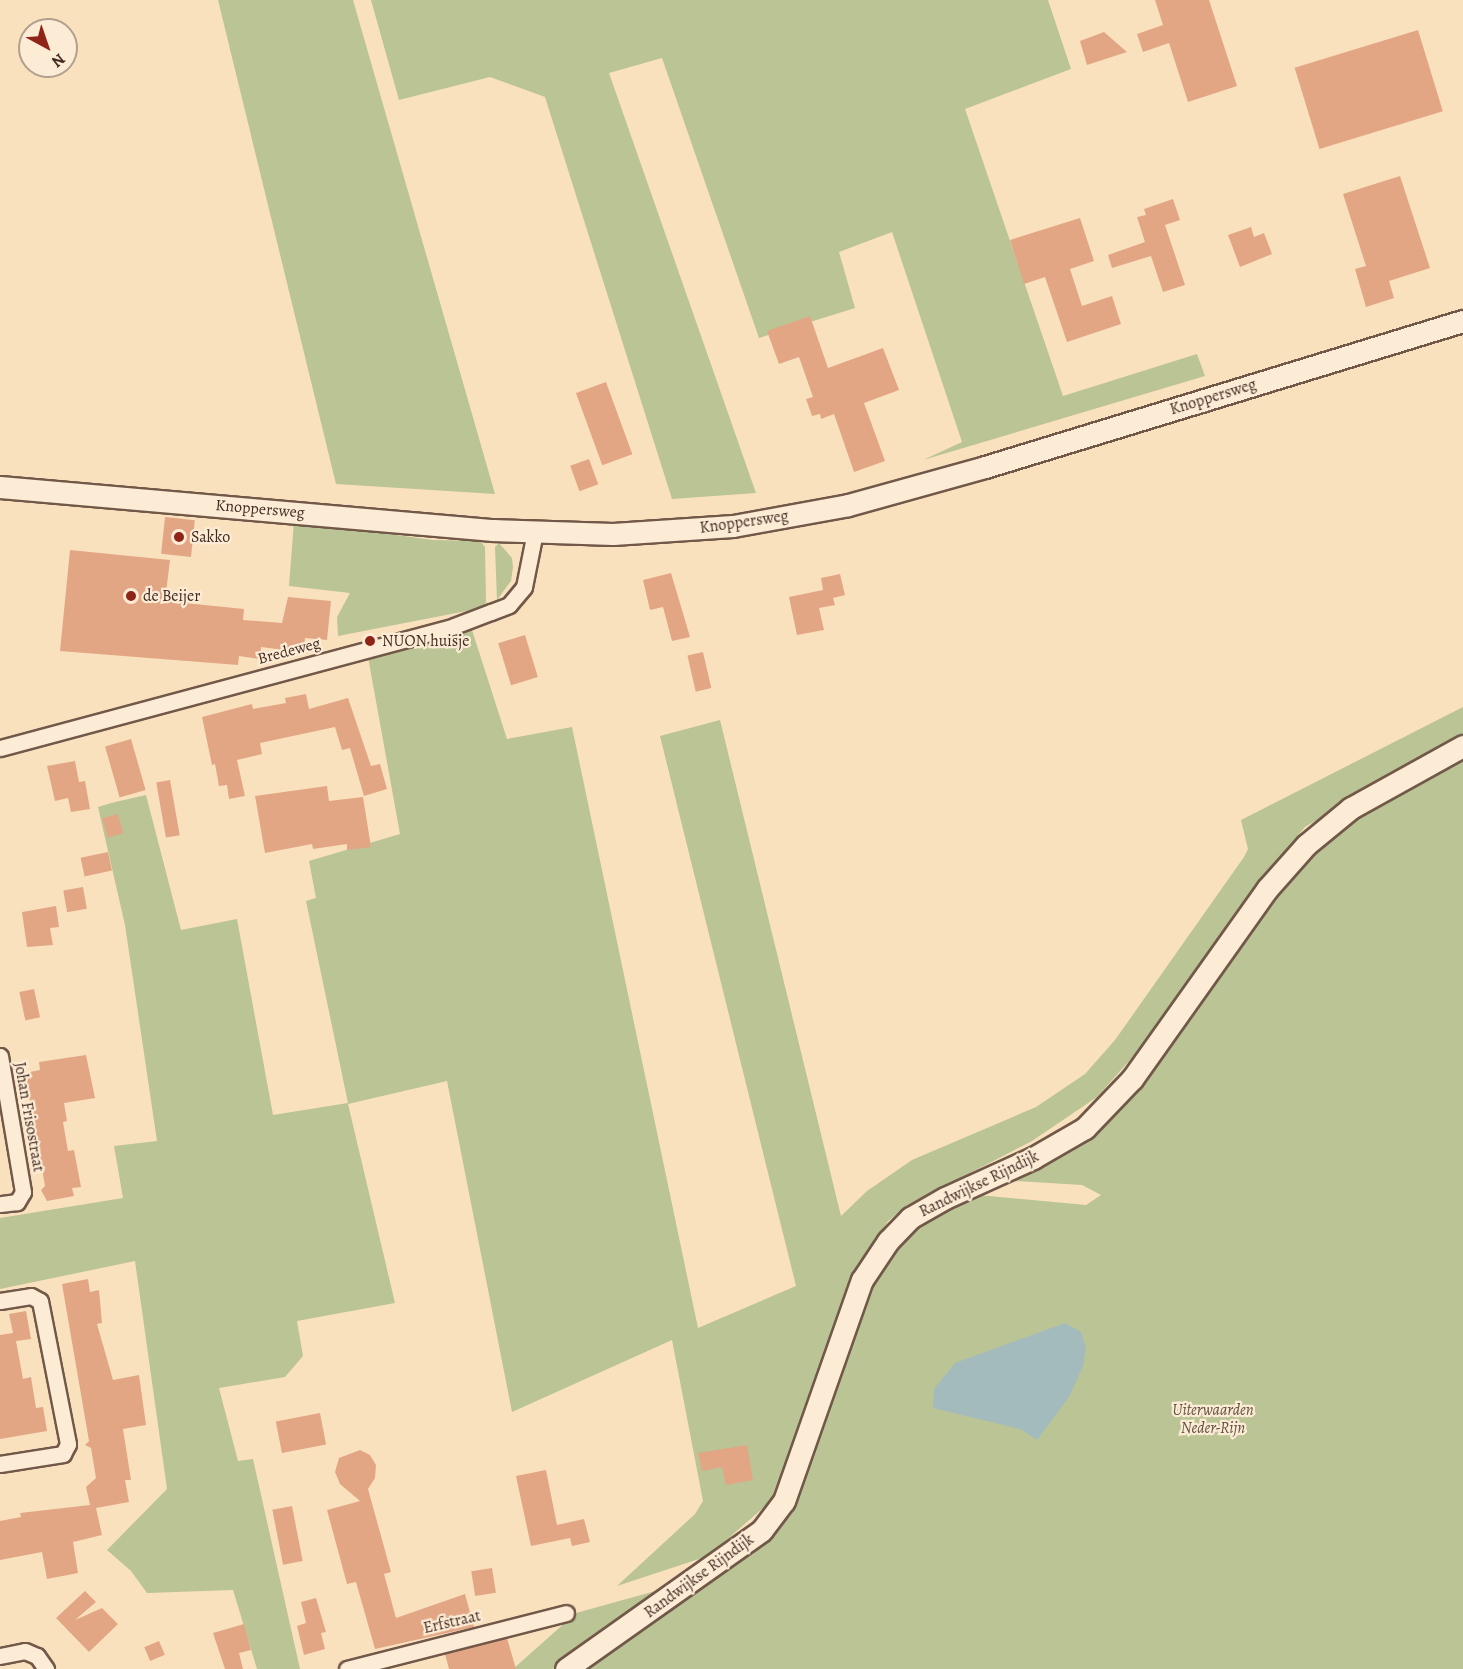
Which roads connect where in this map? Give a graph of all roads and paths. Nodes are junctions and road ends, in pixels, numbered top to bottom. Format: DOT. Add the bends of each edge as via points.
graph roads {
  1 [pos="1463,321"];
  2 [pos="0,487"];
  3 [pos="535,531"];
  4 [pos="1463,746"];
  5 [pos="0,748"];
  6 [pos="0,1056"];
  7 [pos="0,1204"];
  8 [pos="0,1301"];
  9 [pos="0,1464"];
  10 [pos="566,1613"];
  11 [pos="0,1656"];
  12 [pos="46,1669"];
  13 [pos="347,1669"];
  14 [pos="566,1669"];
  1 -- 3 [label="main road, Knoppersweg" via="848,505 733,526 613,534"];
  2 -- 3 [label="main road, Knoppersweg"];
  3 -- 5 [label="street, Bredeweg" via="524,587 509,604 491,612 454,626"];
  4 -- 14 [label="main road, Randwijkse Rijndijk" via="1351,808 1306,845 1267,889 1132,1078 1085,1128 910,1218 888,1241 862,1281 784,1501 762,1530"];
  6 -- 7 [label="street, Johan Frisostraat" via="23,1192 17,1202"];
  8 -- 9 [label="street" via="31,1296 40,1301 68,1443 63,1454"];
  10 -- 13 [label="street, Erfstraat"];
  11 -- 12 [label="street" via="25,1651 38,1656"];
}
